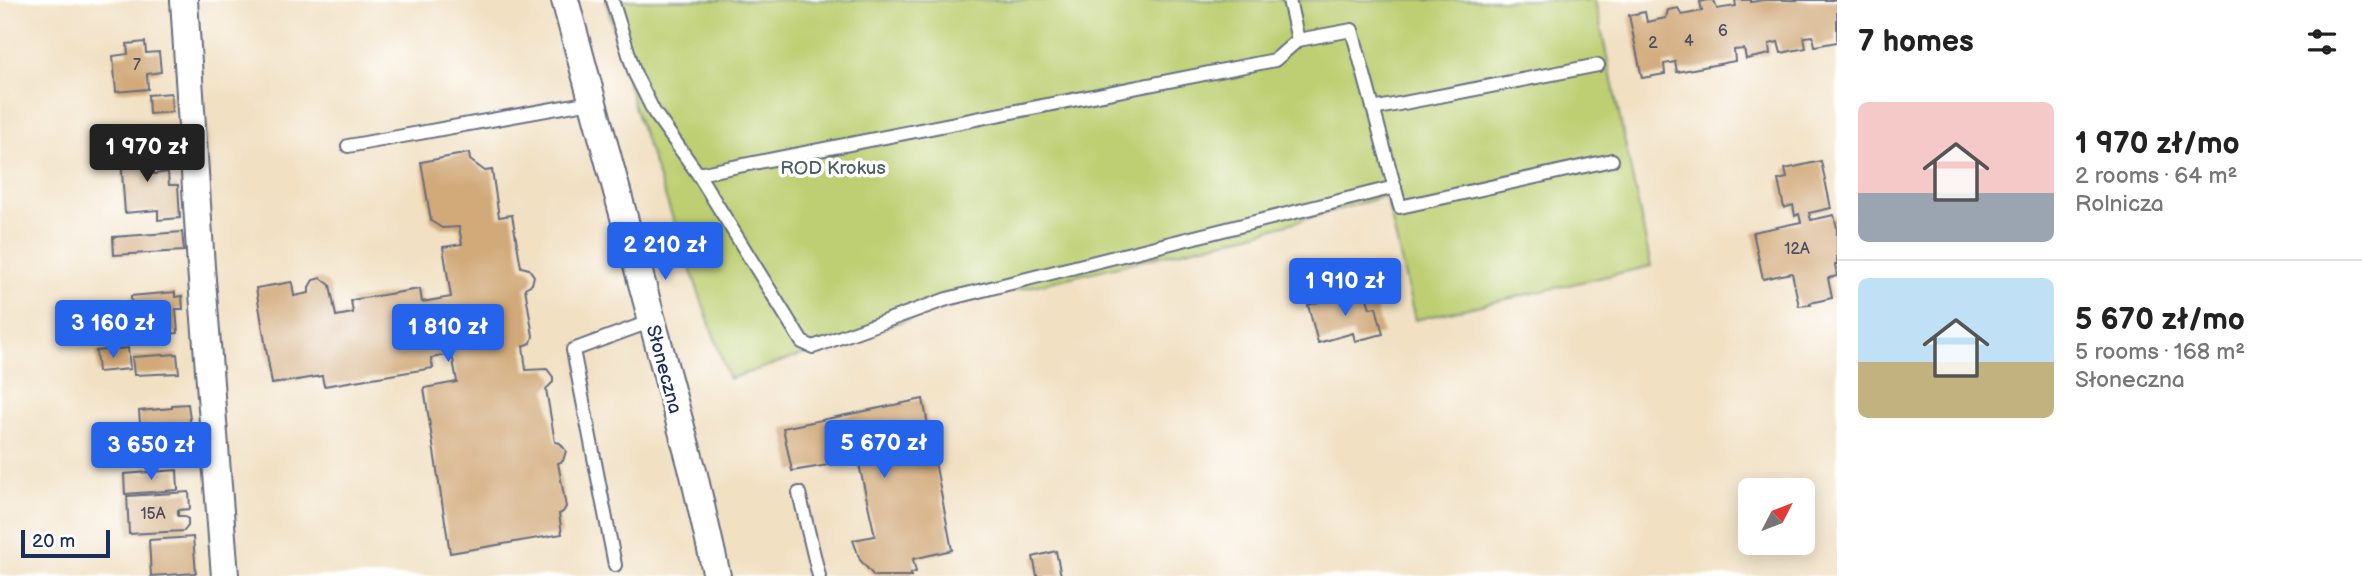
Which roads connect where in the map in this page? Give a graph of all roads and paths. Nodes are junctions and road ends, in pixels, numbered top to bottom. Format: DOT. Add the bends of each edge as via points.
graph roads {
  1 [pos="184,0"];
  2 [pos="565,0"];
  3 [pos="612,0"];
  4 [pos="1289,0"];
  5 [pos="1298,40"];
  6 [pos="1598,65"];
  7 [pos="591,102"];
  8 [pos="1373,109"];
  9 [pos="348,146"];
  10 [pos="1612,160"];
  11 [pos="698,174"];
  12 [pos="1395,187"];
  13 [pos="652,321"];
  14 [pos="799,493"];
  15 [pos="615,565"];
  16 [pos="225,576"];
  17 [pos="717,576"];
  18 [pos="819,576"];
  1 -- 16 [label="street"];
  2 -- 7 [label="street, Słoneczna"];
  3 -- 11 [label="lane" via="630,61 649,102"];
  4 -- 5 [label="lane"];
  5 -- 8 [label="lane" via="1352,30"];
  5 -- 11 [label="lane" via="1275,60"];
  6 -- 8 [label="lane"];
  7 -- 9 [label="lane"];
  7 -- 13 [label="street, Słoneczna"];
  8 -- 12 [label="lane"];
  10 -- 12 [label="lane" via="1400,207"];
  11 -- 12 [label="lane" via="802,342 813,347 947,299"];
  13 -- 15 [label="lane" via="573,350"];
  13 -- 17 [label="street, Słoneczna"];
  14 -- 18 [label="lane"];
}
